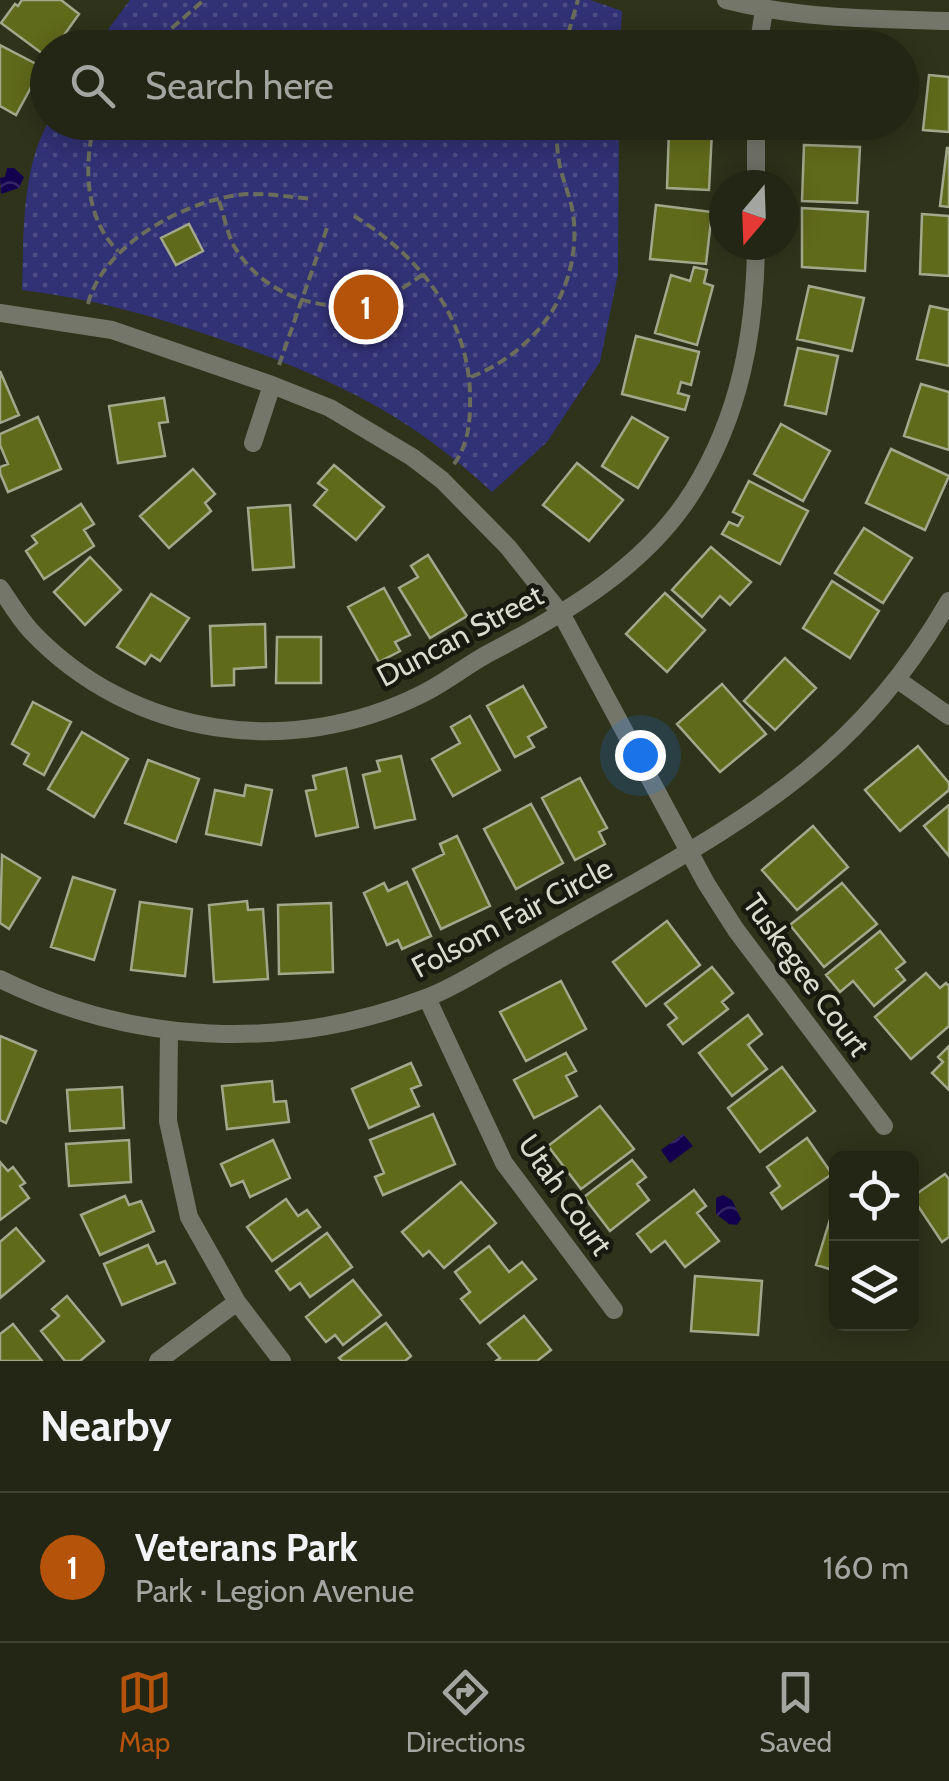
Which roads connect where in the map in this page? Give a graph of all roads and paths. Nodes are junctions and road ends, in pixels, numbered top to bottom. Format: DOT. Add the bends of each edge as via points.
graph roads {
  1 [pos="204,0"];
  2 [pos="578,0"];
  3 [pos="726,0"];
  4 [pos="764,10"];
  5 [pos="949,21"];
  6 [pos="173,30"];
  7 [pos="569,30"];
  8 [pos="761,30"];
  9 [pos="90,140"];
  10 [pos="557,140"];
  11 [pos="756,140"];
  12 [pos="756,170"];
  13 [pos="312,199"];
  14 [pos="219,201"];
  15 [pos="354,216"];
  16 [pos="327,228"];
  17 [pos="118,252"];
  18 [pos="755,260"];
  19 [pos="425,273"];
  20 [pos="302,301"];
  21 [pos="0,314"];
  22 [pos="84,323"];
  23 [pos="471,377"];
  24 [pos="272,386"];
  25 [pos="252,442"];
  26 [pos="442,480"];
  27 [pos="0,588"];
  28 [pos="949,601"];
  29 [pos="562,614"];
  30 [pos="898,680"];
  31 [pos="949,716"];
  32 [pos="692,851"];
  33 [pos="0,979"];
  34 [pos="427,998"];
  35 [pos="169,1033"];
  36 [pos="884,1126"];
  37 [pos="237,1302"];
  38 [pos="614,1310"];
  39 [pos="158,1361"];
  40 [pos="282,1361"];
  1 -- 6 [label="path"];
  2 -- 7 [label="path"];
  3 -- 4 [label="street"];
  4 -- 5 [label="street"];
  4 -- 8 [label="street"];
  9 -- 17 [label="path" via="88,181 96,214"];
  10 -- 23 [label="path" via="573,212 571,270 562,296 519,351"];
  11 -- 12 [label="street"];
  13 -- 14 [label="path" via="247,194"];
  14 -- 17 [label="path" via="188,208"];
  14 -- 20 [label="path" via="233,246 253,271"];
  15 -- 19 [label="path"];
  16 -- 20 [label="path"];
  17 -- 22 [label="path" via="95,285"];
  18 -- 29 [label="street, Duncan Street" via="748,351 710,460 661,532"];
  19 -- 20 [label="path" via="377,300 344,307"];
  19 -- 23 [label="path" via="457,326"];
  20 -- 24 [label="path"];
  21 -- 22 [label="street, Tuskegee Court"];
  22 -- 24 [label="street, Tuskegee Court"];
  23 -- 26 [label="path" via="462,454"];
  24 -- 25 [label="street"];
  24 -- 26 [label="street, Tuskegee Court" via="330,408"];
  26 -- 29 [label="street, Tuskegee Court"];
  27 -- 29 [label="street, Duncan Street" via="29,629 68,666 117,696 230,732 294,732 357,719 422,694"];
  28 -- 30 [label="street, Folsom Fair Circle"];
  29 -- 32 [label="street, Tuskegee Court"];
  30 -- 31 [label="street"];
  30 -- 32 [label="street, Folsom Fair Circle" via="796,783"];
  32 -- 34 [label="street, Folsom Fair Circle"];
  32 -- 36 [label="street, Tuskegee Court" via="736,930"];
  33 -- 35 [label="street, Folsom Fair Circle" via="92,1017"];
  34 -- 35 [label="street, Folsom Fair Circle" via="348,1021 247,1035"];
  34 -- 38 [label="street, Utah Court" via="504,1163"];
  35 -- 37 [label="street" via="168,1121 189,1217"];
  37 -- 39 [label="street"];
  37 -- 40 [label="street"];
}
